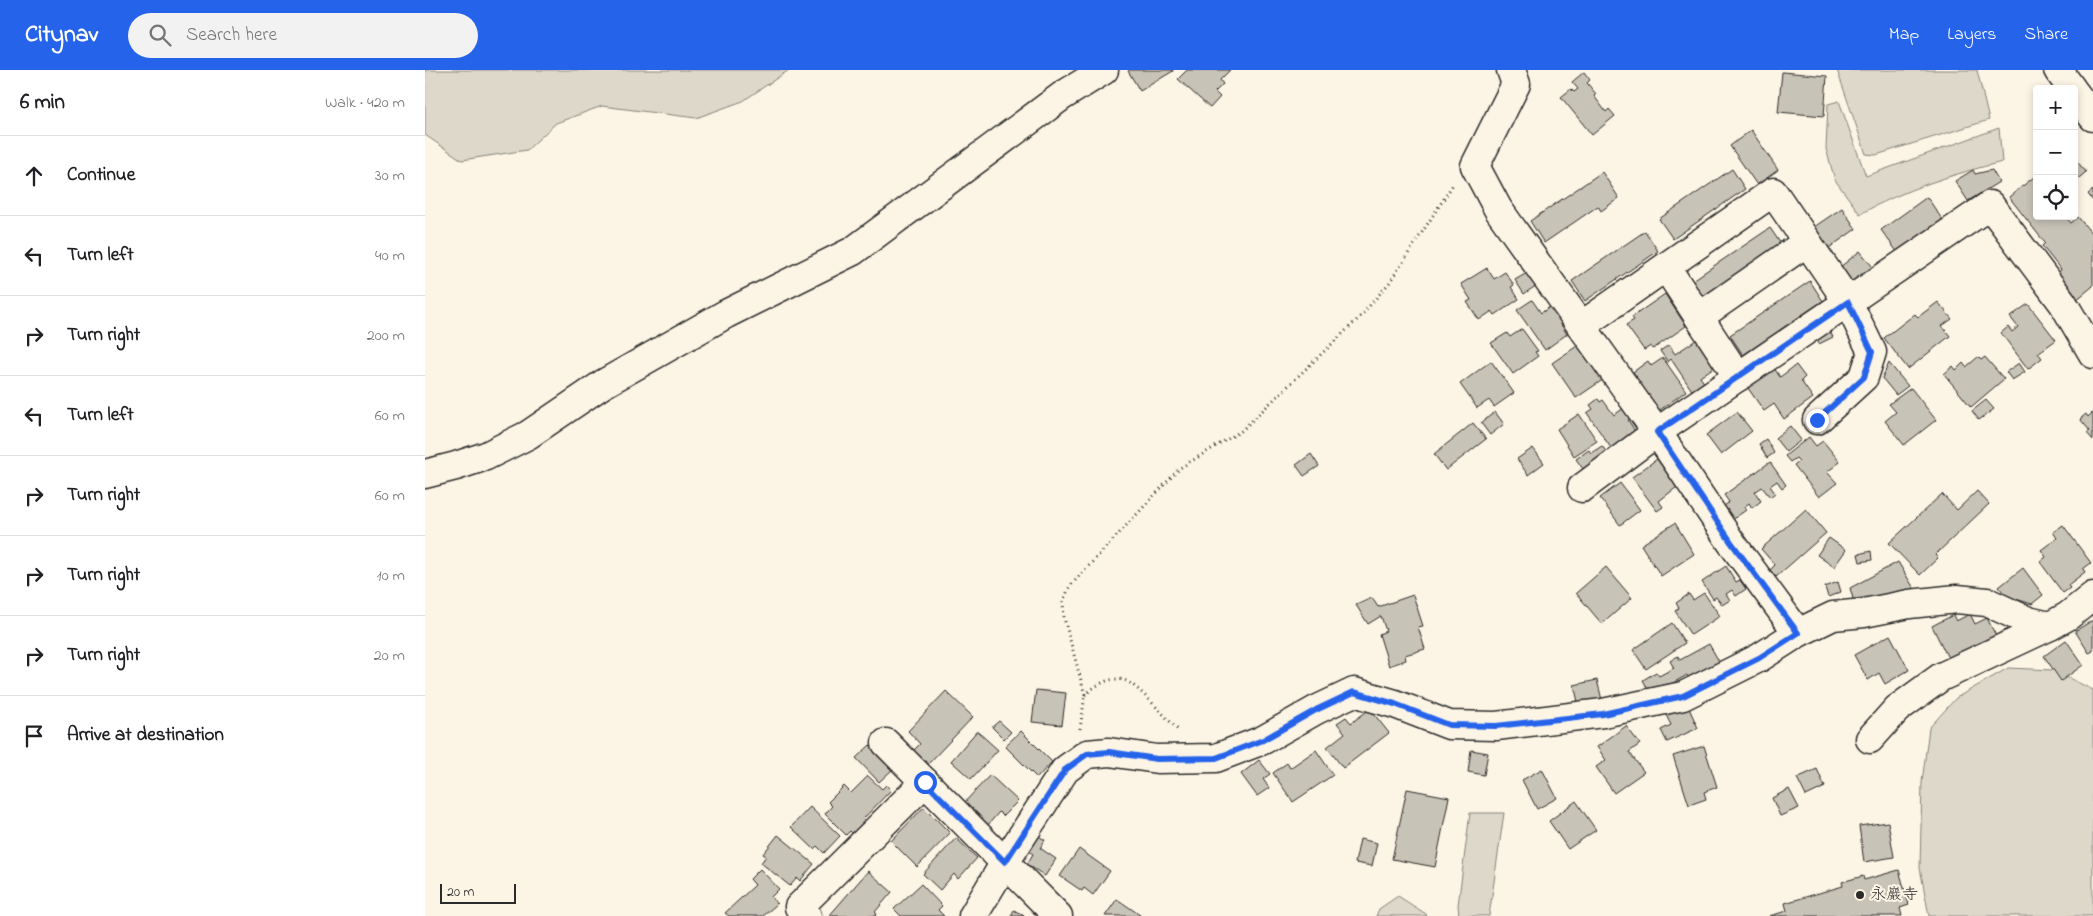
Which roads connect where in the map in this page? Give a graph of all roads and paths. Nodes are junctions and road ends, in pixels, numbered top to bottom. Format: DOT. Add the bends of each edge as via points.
graph roads {
  1 [pos="1104,70"];
  2 [pos="1511,70"];
  3 [pos="2058,70"];
  4 [pos="2069,85"];
  5 [pos="2078,97"];
  6 [pos="2093,117"];
  7 [pos="1475,166"];
  8 [pos="1807,242"];
  9 [pos="1666,267"];
  10 [pos="1848,302"];
  11 [pos="1699,317"];
  12 [pos="1581,326"];
  13 [pos="2093,354"];
  14 [pos="1738,376"];
  15 [pos="1817,420"];
  16 [pos="1657,432"];
  17 [pos="425,474"];
  18 [pos="1582,488"];
  19 [pos="2093,596"];
  20 [pos="2050,626"];
  21 [pos="1798,633"];
  22 [pos="1085,695"];
  23 [pos="1870,739"];
  24 [pos="886,743"];
  25 [pos="1205,758"];
  26 [pos="1077,761"];
  27 [pos="925,782"];
  28 [pos="1005,862"];
  29 [pos="807,916"];
  30 [pos="973,916"];
  31 [pos="1058,916"];
  1 -- 17 [label="street" via="1062,96 853,251 726,314 603,384 528,435 486,456"];
  2 -- 7 [label="street" via="1516,84"];
  3 -- 4 [label="street"];
  5 -- 6 [label="street"];
  7 -- 12 [label="street" via="1498,209"];
  7 -- 22 [label="path" via="1457,178 1391,282 1358,319 1241,431 1180,468 1070,586 1063,601 1064,618"];
  8 -- 9 [label="street" via="1773,192"];
  8 -- 10 [label="street"];
  8 -- 11 [label="street"];
  9 -- 11 [label="street"];
  9 -- 12 [label="street"];
  10 -- 13 [label="street" via="1991,205 2063,303"];
  10 -- 14 [label="street"];
  10 -- 15 [label="street" via="1872,352 1864,377"];
  11 -- 14 [label="street"];
  12 -- 16 [label="street"];
  14 -- 16 [label="street"];
  16 -- 18 [label="street"];
  16 -- 21 [label="street" via="1731,542"];
  19 -- 20 [label="street"];
  20 -- 21 [label="street" via="2028,621 1987,602 1957,599 1833,616"];
  20 -- 23 [label="street" via="1941,677 1897,709"];
  21 -- 25 [label="street" via="1759,658 1683,696 1603,714 1496,726 1449,725 1354,692 1263,740 1216,758"];
  22 -- 25 [label="path" via="1093,687 1106,682 1126,681"];
  22 -- 26 [label="path"];
  24 -- 27 [label="street"];
  25 -- 26 [label="street" via="1157,759 1109,752 1087,754"];
  26 -- 28 [label="street" via="1065,770"];
  27 -- 28 [label="street"];
  27 -- 29 [label="street" via="799,907"];
  28 -- 30 [label="street"];
  28 -- 31 [label="street"];
}
